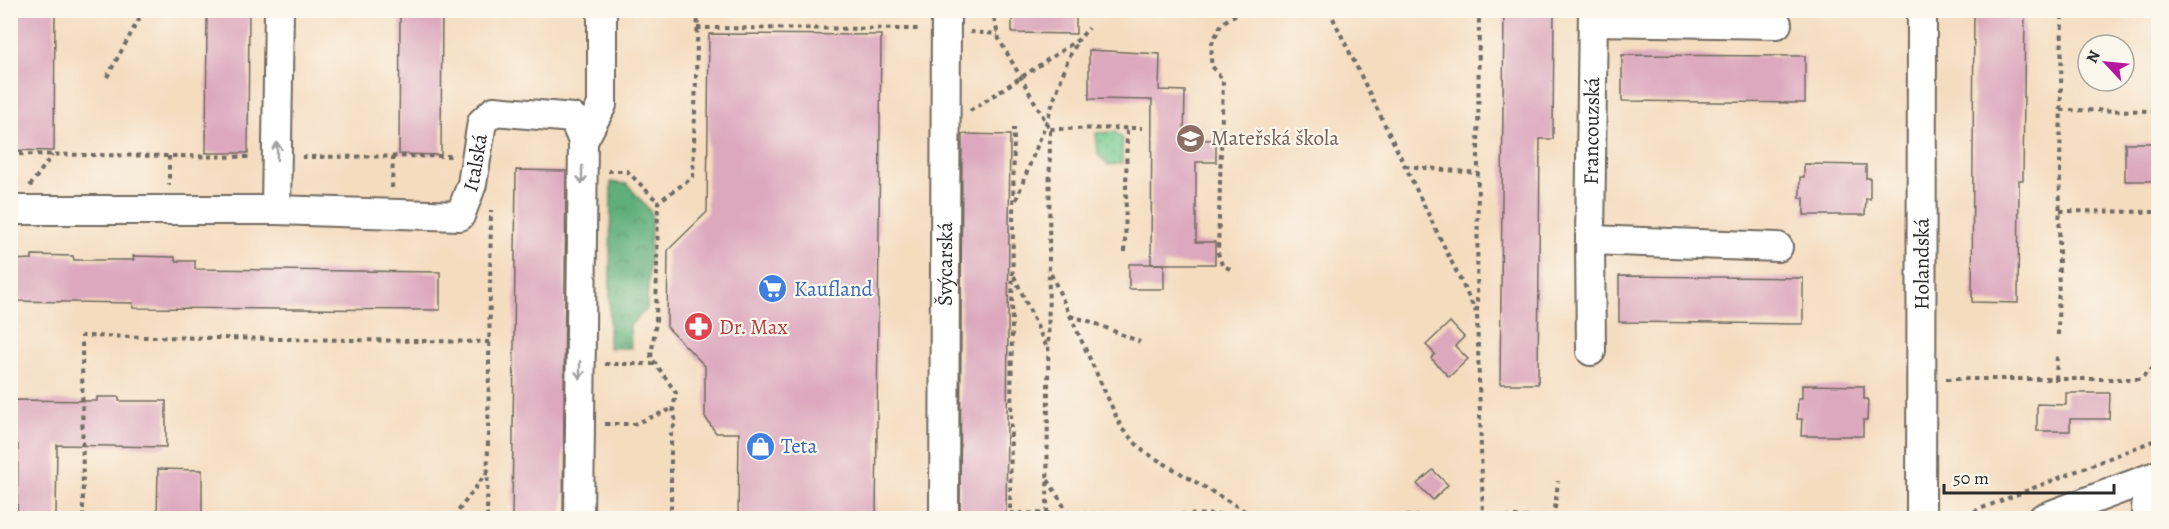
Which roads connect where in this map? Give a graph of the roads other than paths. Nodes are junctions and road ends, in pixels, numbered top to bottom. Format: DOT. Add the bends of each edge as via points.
graph roads {
  1 [pos="279,10"];
  2 [pos="603,10"];
  3 [pos="1922,10"];
  4 [pos="1593,16"];
  5 [pos="946,20"];
  6 [pos="1777,24"];
  7 [pos="578,130"];
  8 [pos="17,202"];
  9 [pos="276,210"];
  10 [pos="1590,240"];
  11 [pos="1778,247"];
  12 [pos="1591,351"];
  13 [pos="2153,477"];
  14 [pos="579,519"];
  15 [pos="944,519"];
  16 [pos="1921,519"];
  17 [pos="2043,519"];
  18 [pos="2146,519"];
  9 -- 1 [label="street, one-way"];
  2 -- 7 [label="street" via="602,105"];
  3 -- 16 [label="street, Holandská"];
  4 -- 6 [label="street, Francouzská"];
  4 -- 10 [label="street, Francouzská"];
  5 -- 15 [label="street, Švýcarská"];
  7 -- 9 [label="street, Italská" via="494,111 482,122 472,184 460,216"];
  7 -- 14 [label="street, one-way" via="582,171"];
  8 -- 9 [label="street, Italská"];
  10 -- 11 [label="street"];
  10 -- 12 [label="street, Francouzská"];
  13 -- 17 [label="street"];
  13 -- 18 [label="street"];
}
